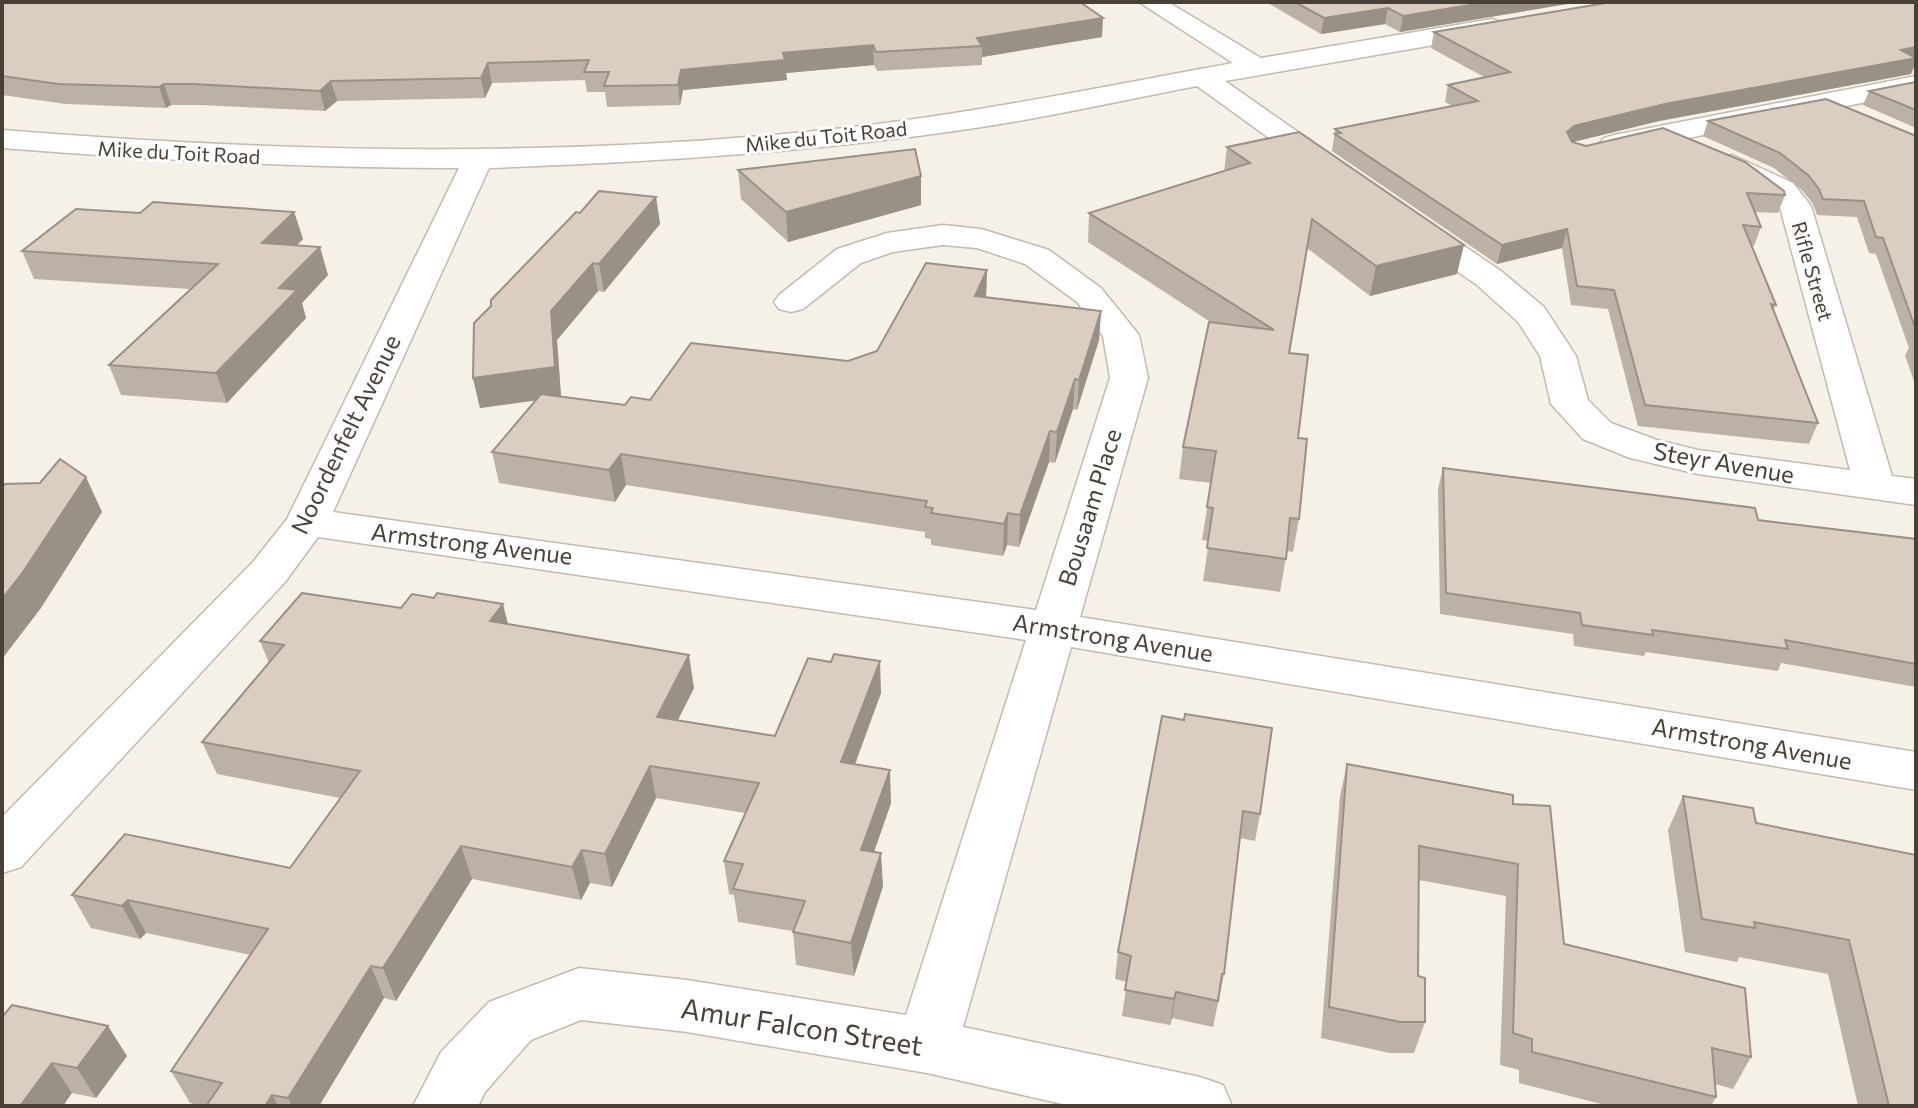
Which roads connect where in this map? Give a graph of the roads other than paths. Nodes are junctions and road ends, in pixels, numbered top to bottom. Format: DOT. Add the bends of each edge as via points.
graph roads {
  1 [pos="1151,2"];
  2 [pos="1517,23"];
  3 [pos="1257,67"];
  4 [pos="1202,77"];
  5 [pos="1916,84"];
  6 [pos="1825,102"];
  7 [pos="1864,119"];
  8 [pos="1660,133"];
  9 [pos="2,139"];
  10 [pos="1594,149"];
  11 [pos="478,160"];
  12 [pos="791,302"];
  13 [pos="1874,484"];
  14 [pos="1916,492"];
  15 [pos="307,522"];
  16 [pos="1053,626"];
  17 [pos="1916,771"];
  18 [pos="2,852"];
  19 [pos="927,1046"];
  20 [pos="445,1106"];
  21 [pos="1200,1106"];
  1 -- 3 [label="street"];
  2 -- 3 [label="street, Mike du Toit Road"];
  3 -- 4 [label="street, Mike du Toit Road"];
  4 -- 11 [label="street, Mike du Toit Road" via="974,120 826,137 646,153"];
  4 -- 13 [label="street, Steyr Avenue" via="1489,278 1531,315 1558,356 1570,404 1597,431 1698,462"];
  5 -- 6 [label="street"];
  6 -- 7 [label="street"];
  6 -- 8 [label="street"];
  8 -- 10 [label="street"];
  8 -- 13 [label="street, Rifle Street" via="1758,175 1795,206"];
  9 -- 11 [label="street, Mike du Toit Road" via="123,151"];
  11 -- 15 [label="street, Noordenfelt Avenue"];
  12 -- 16 [label="street, Bousaam Place" via="849,256 887,243 943,235 981,239 1037,257 1089,295 1121,335 1129,378"];
  13 -- 14 [label="street, Steyr Avenue"];
  15 -- 16 [label="street, Armstrong Avenue"];
  15 -- 18 [label="street, Noordenfelt Avenue" via="269,572"];
  16 -- 17 [label="street, Armstrong Avenue"];
  16 -- 19 [label="street, Bousaam Place"];
  19 -- 20 [label="street, Amur Falcon Street" via="687,1006 579,994 510,1021 463,1072"];
  19 -- 21 [label="street, Amur Falcon Street"];
}
